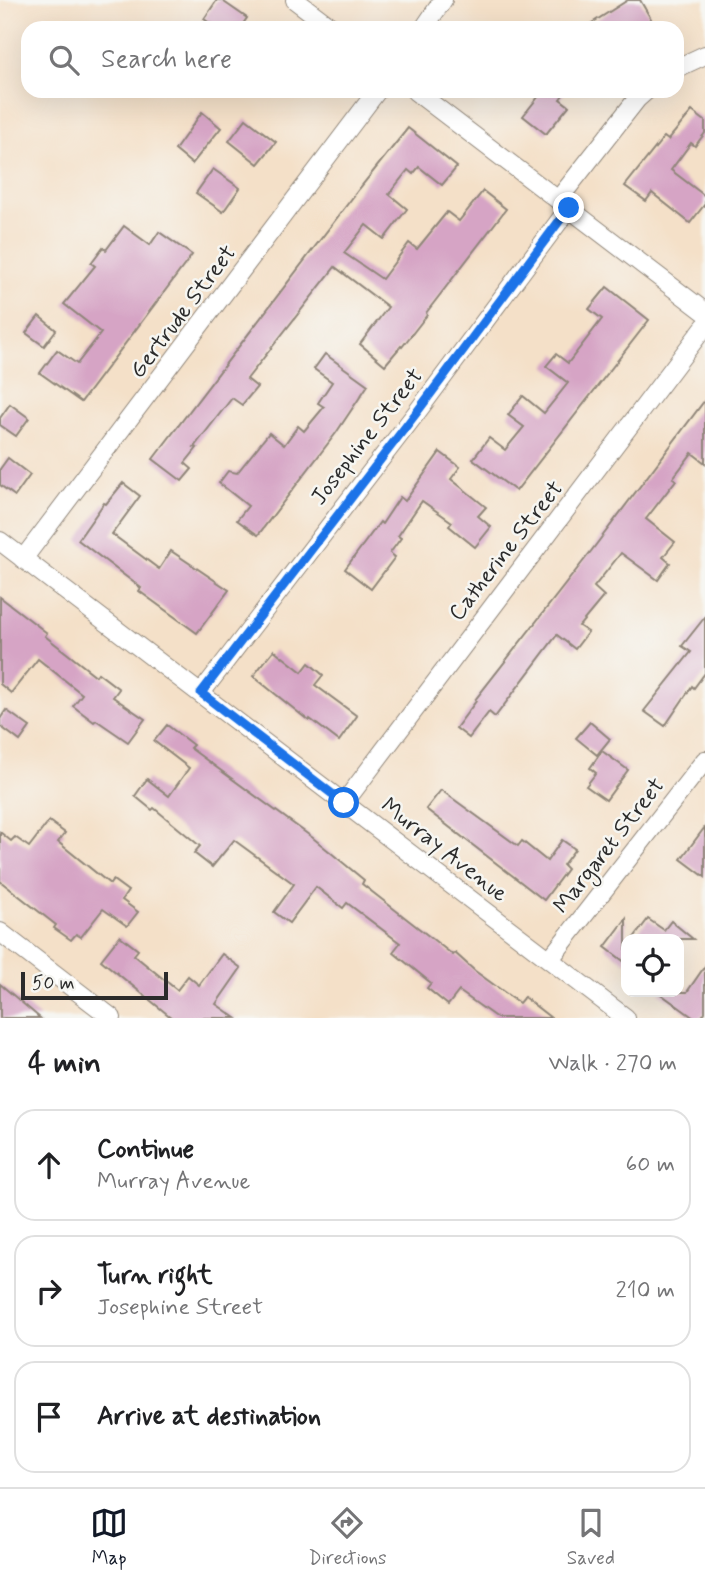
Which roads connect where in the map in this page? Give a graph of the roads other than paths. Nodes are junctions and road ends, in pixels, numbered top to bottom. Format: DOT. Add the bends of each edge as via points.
graph roads {
  1 [pos="295,0"];
  2 [pos="443,0"];
  3 [pos="323,21"];
  4 [pos="429,21"];
  5 [pos="705,55"];
  6 [pos="684,65"];
  7 [pos="372,98"];
  8 [pos="424,98"];
  9 [pos="641,98"];
  10 [pos="563,204"];
  11 [pos="705,312"];
  12 [pos="705,326"];
  13 [pos="0,541"];
  14 [pos="23,559"];
  15 [pos="201,693"];
  16 [pos="705,760"];
  17 [pos="344,803"];
  18 [pos="0,932"];
  19 [pos="550,959"];
  20 [pos="112,1018"];
  21 [pos="626,1018"];
  1 -- 3 [label="street"];
  2 -- 4 [label="street"];
  5 -- 6 [label="street"];
  7 -- 14 [label="street, Gertrude Street"];
  8 -- 10 [label="street"];
  9 -- 10 [label="street, Josephine Street"];
  10 -- 11 [label="street"];
  10 -- 15 [label="street, Josephine Street" via="417,412"];
  12 -- 17 [label="street, Catherine Street"];
  13 -- 14 [label="street, Murray Avenue"];
  14 -- 15 [label="street, Murray Avenue"];
  15 -- 17 [label="street, Murray Avenue"];
  16 -- 19 [label="street, Margaret Street"];
  17 -- 19 [label="street, Murray Avenue"];
  18 -- 20 [label="street"];
  19 -- 21 [label="street, Murray Avenue"];
}
